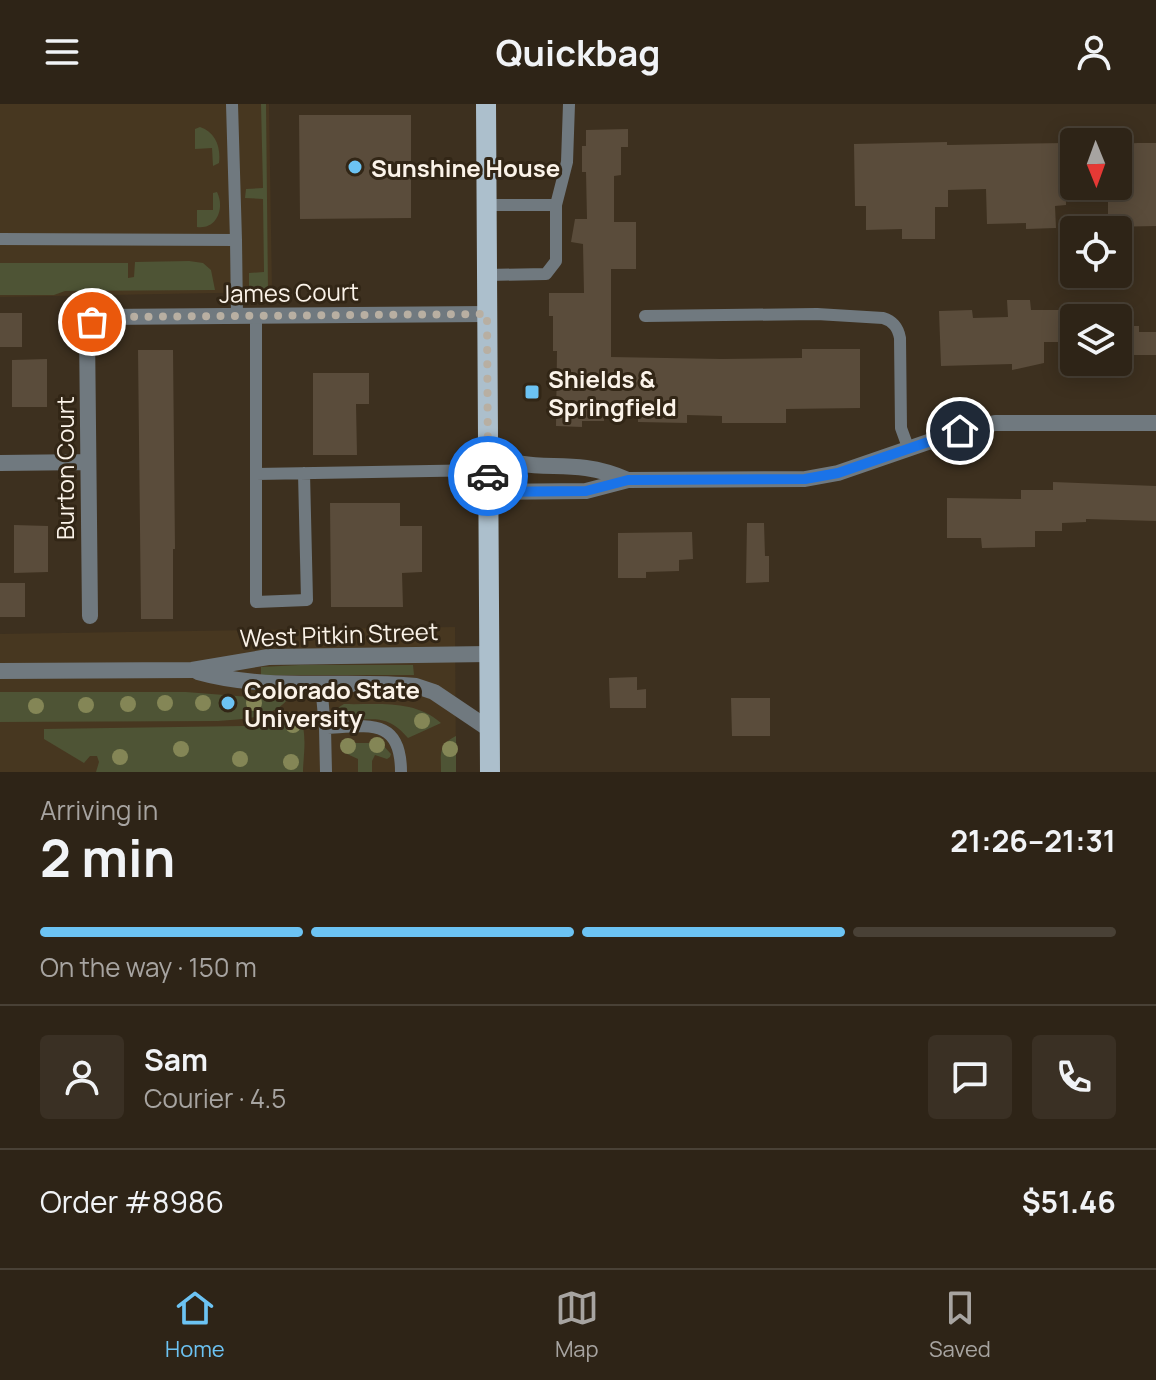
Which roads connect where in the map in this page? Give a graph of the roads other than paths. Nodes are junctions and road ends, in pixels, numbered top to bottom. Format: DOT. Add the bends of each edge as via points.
graph roads {
  1 [pos="232,104"];
  2 [pos="486,104"];
  3 [pos="569,104"];
  4 [pos="487,205"];
  5 [pos="556,205"];
  6 [pos="0,239"];
  7 [pos="236,240"];
  8 [pos="487,275"];
  9 [pos="487,314"];
  10 [pos="237,316"];
  11 [pos="256,316"];
  12 [pos="645,316"];
  13 [pos="92,322"];
  14 [pos="1156,423"];
  15 [pos="909,450"];
  16 [pos="488,460"];
  17 [pos="88,462"];
  18 [pos="0,463"];
  19 [pos="304,473"];
  20 [pos="256,474"];
  21 [pos="628,480"];
  22 [pos="488,492"];
  23 [pos="90,616"];
  24 [pos="489,654"];
  25 [pos="192,670"];
  26 [pos="0,671"];
  27 [pos="321,684"];
  28 [pos="325,728"];
  29 [pos="489,729"];
  30 [pos="326,772"];
  31 [pos="401,772"];
  32 [pos="490,772"];
  1 -- 7 [label="lane"];
  2 -- 4 [label="main road"];
  3 -- 5 [label="lane" via="567,162"];
  4 -- 5 [label="lane"];
  4 -- 8 [label="main road"];
  5 -- 8 [label="lane" via="552,269 546,274"];
  6 -- 7 [label="lane"];
  7 -- 10 [label="lane"];
  8 -- 9 [label="main road"];
  9 -- 11 [label="street, James Court"];
  9 -- 16 [label="main road"];
  10 -- 11 [label="street, James Court"];
  10 -- 13 [label="street, James Court" via="103,317"];
  11 -- 20 [label="lane"];
  12 -- 15 [label="lane" via="817,314 890,320 899,331 901,428"];
  13 -- 17 [label="street, Burton Court" via="87,330"];
  14 -- 15 [label="street" via="995,423"];
  15 -- 21 [label="street" via="805,479"];
  16 -- 19 [label="lane"];
  16 -- 21 [label="street" via="584,467"];
  16 -- 22 [label="main road"];
  17 -- 18 [label="street"];
  17 -- 23 [label="street, Burton Court"];
  19 -- 20 [label="lane"];
  19 -- 20 [label="lane" via="307,600 256,602"];
  21 -- 22 [label="street" via="586,491"];
  22 -- 24 [label="main road"];
  24 -- 25 [label="street, West Pitkin Street" via="268,657"];
  24 -- 29 [label="main road"];
  25 -- 26 [label="street, West Pitkin Street"];
  25 -- 27 [label="street, West Pitkin Street" via="228,680"];
  27 -- 28 [label="lane"];
  27 -- 29 [label="street, West Pitkin Street" via="416,686 448,700"];
  28 -- 30 [label="lane"];
  28 -- 31 [label="lane" via="378,728 393,736 401,751"];
  29 -- 32 [label="main road"];
}
